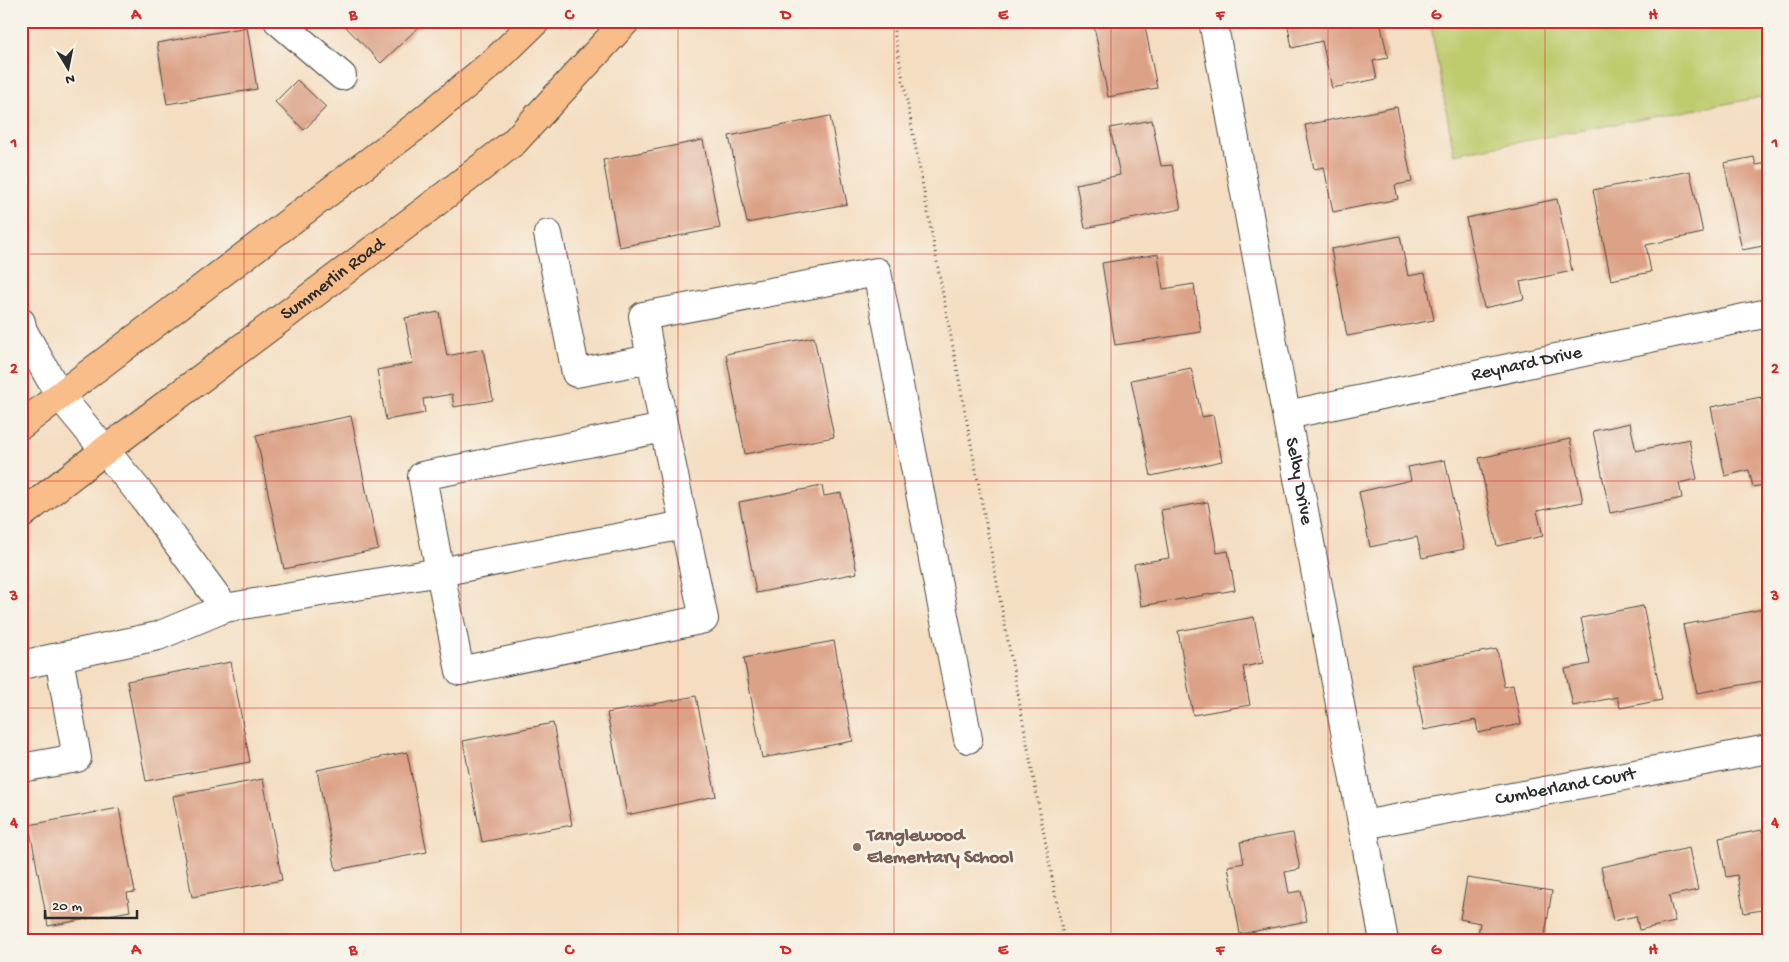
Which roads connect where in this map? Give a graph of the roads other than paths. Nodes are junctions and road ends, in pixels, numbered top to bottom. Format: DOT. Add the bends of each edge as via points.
graph roads {
  1 [pos="278,21"];
  2 [pos="536,21"];
  3 [pos="626,21"];
  4 [pos="1213,21"];
  5 [pos="342,76"];
  6 [pos="548,234"];
  7 [pos="1768,313"];
  8 [pos="21,322"];
  9 [pos="651,358"];
  10 [pos="60,396"];
  11 [pos="1287,415"];
  12 [pos="21,425"];
  13 [pos="664,428"];
  14 [pos="104,451"];
  15 [pos="21,515"];
  16 [pos="684,525"];
  17 [pos="440,572"];
  18 [pos="225,608"];
  19 [pos="59,658"];
  20 [pos="21,665"];
  21 [pos="968,740"];
  22 [pos="1768,749"];
  23 [pos="21,768"];
  24 [pos="1363,825"];
  25 [pos="1384,941"];
  1 -- 5 [label="street"];
  2 -- 10 [label="main road" via="497,60 415,127"];
  3 -- 14 [label="main road, Summerlin Road" via="514,142"];
  4 -- 11 [label="street, Selby Drive"];
  6 -- 9 [label="street" via="576,373"];
  7 -- 11 [label="street, Reynard Drive"];
  8 -- 10 [label="street"];
  9 -- 13 [label="street"];
  9 -- 21 [label="street" via="643,316 876,272"];
  10 -- 12 [label="main road"];
  10 -- 14 [label="street"];
  11 -- 24 [label="street, Selby Drive"];
  13 -- 16 [label="street"];
  13 -- 17 [label="street" via="422,476"];
  14 -- 15 [label="main road, Summerlin Road"];
  14 -- 18 [label="street" via="144,498"];
  16 -- 17 [label="street"];
  16 -- 17 [label="street" via="704,619 460,671"];
  17 -- 18 [label="street"];
  18 -- 19 [label="street" via="158,636"];
  19 -- 20 [label="street"];
  19 -- 23 [label="street" via="77,758"];
  22 -- 24 [label="street, Cumberland Court"];
  24 -- 25 [label="street, Selby Drive"];
}
